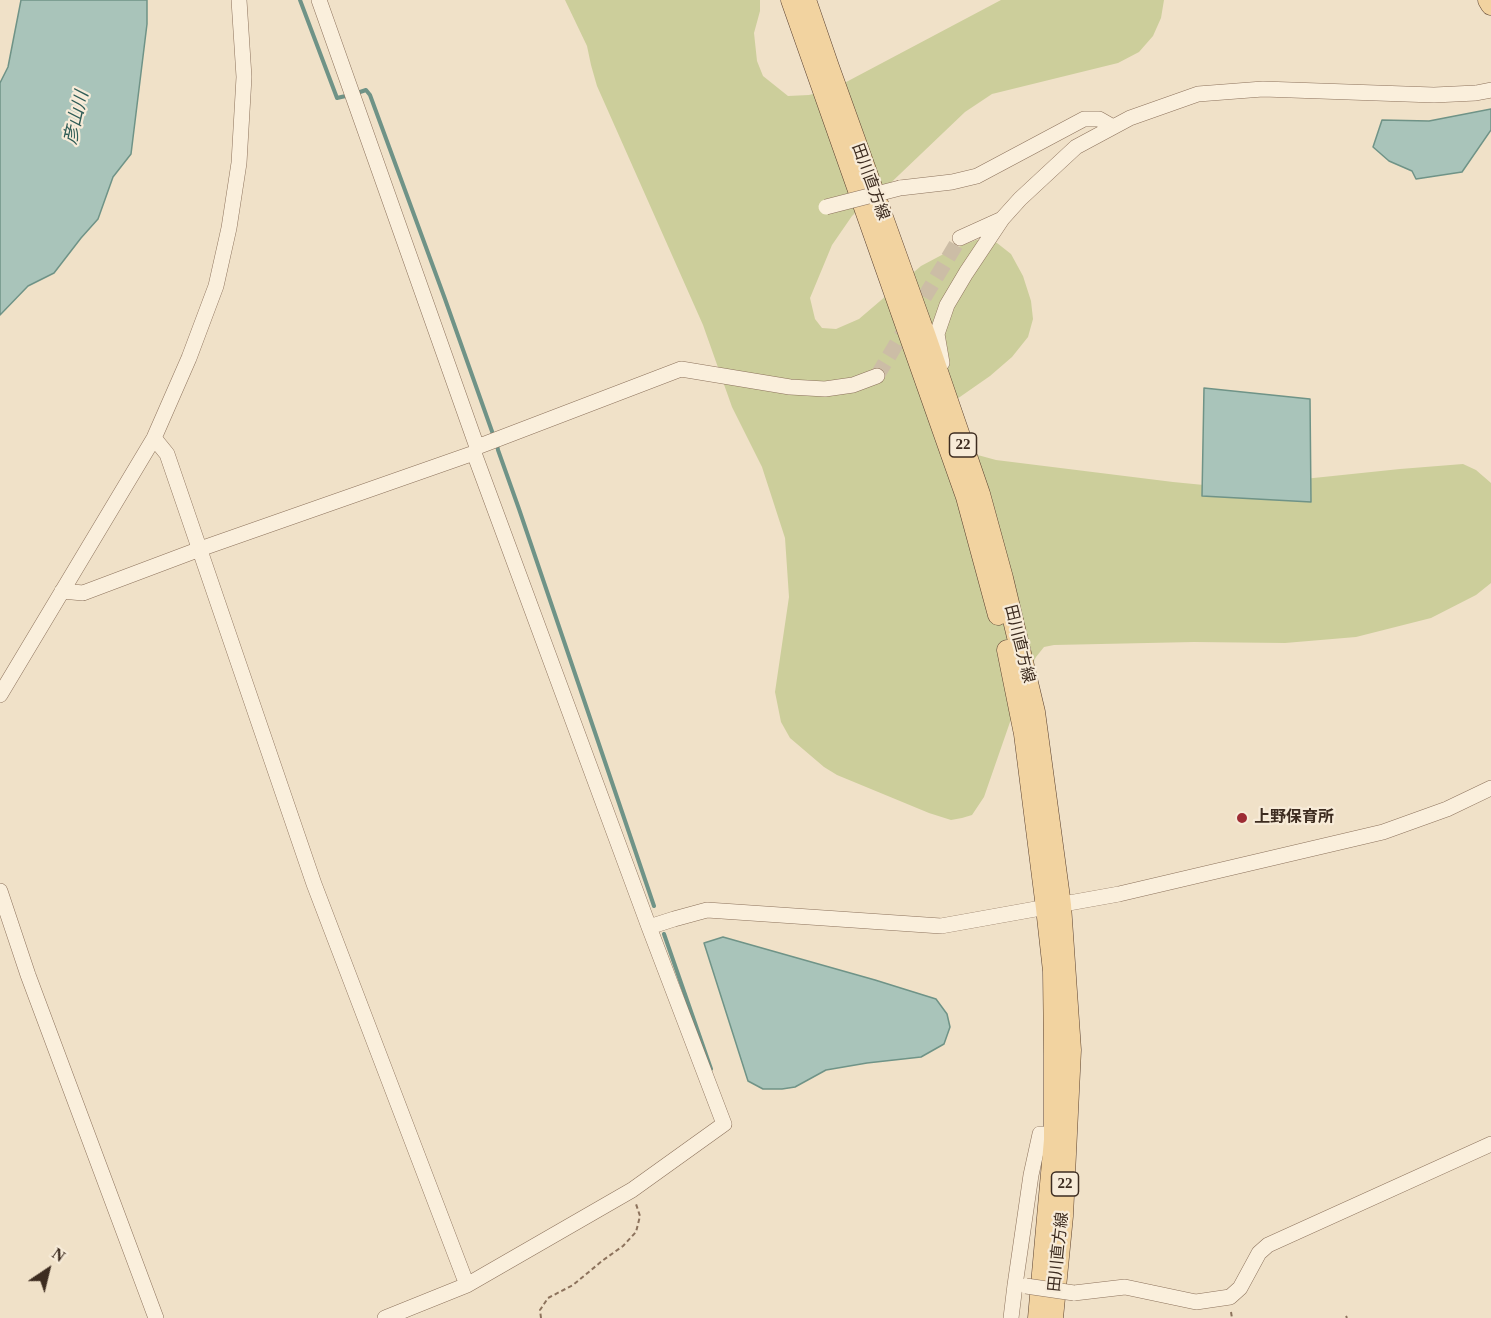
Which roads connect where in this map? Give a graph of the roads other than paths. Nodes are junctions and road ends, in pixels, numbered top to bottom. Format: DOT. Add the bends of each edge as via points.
graph roads {
  1 [pos="239,0"];
  2 [pos="320,0"];
  3 [pos="791,0"];
  4 [pos="806,0"];
  5 [pos="1488,0"];
  6 [pos="1491,5"];
  7 [pos="1491,90"];
  8 [pos="1113,127"];
  9 [pos="826,207"];
  10 [pos="1002,219"];
  11 [pos="960,238"];
  12 [pos="878,376"];
  13 [pos="948,397"];
  14 [pos="154,438"];
  15 [pos="475,450"];
  16 [pos="200,549"];
  17 [pos="62,591"];
  18 [pos="0,696"];
  19 [pos="1491,788"];
  20 [pos="0,891"];
  21 [pos="1054,907"];
  22 [pos="649,927"];
  23 [pos="1063,1053"];
  24 [pos="1054,1134"];
  25 [pos="1491,1144"];
  26 [pos="467,1285"];
  27 [pos="1021,1285"];
  28 [pos="156,1318"];
  29 [pos="385,1318"];
  30 [pos="1011,1318"];
  31 [pos="1038,1318"];
  32 [pos="1053,1318"];
  1 -- 14 [label="street" via="244,77 239,163 229,228 216,286"];
  2 -- 15 [label="street"];
  3 -- 21 [label="main road, 田川直方線 / 22" via="966,497 1004,637"];
  4 -- 13 [label="main road, 田川直方線 / 22"];
  5 -- 6 [label="main road"];
  7 -- 8 [label="street" via="1434,95 1263,89 1198,94"];
  8 -- 9 [label="street, bridge" via="1099,119 1083,119 977,176 900,188"];
  8 -- 10 [label="street" via="1076,147"];
  10 -- 11 [label="street"];
  10 -- 13 [label="street" via="947,305 937,334"];
  12 -- 15 [label="street" via="854,385 825,389 681,369"];
  13 -- 21 [label="main road, 田川直方線 / 22" via="980,494 1035,712"];
  14 -- 16 [label="street" via="167,454"];
  14 -- 17 [label="street"];
  15 -- 16 [label="street"];
  15 -- 22 [label="street"];
  16 -- 17 [label="street" via="83,593"];
  16 -- 26 [label="street" via="314,885"];
  17 -- 18 [label="street"];
  19 -- 21 [label="street" via="1383,832"];
  20 -- 28 [label="street"];
  21 -- 22 [label="street" via="941,926 707,910"];
  21 -- 23 [label="main road, 田川直方線 / 22"];
  22 -- 26 [label="street" via="724,1125 632,1190"];
  23 -- 24 [label="main road, 田川直方線 / 22"];
  23 -- 32 [label="main road, 田川直方線 / 22" via="1063,1216"];
  24 -- 27 [label="street" via="1040,1134 1031,1175"];
  24 -- 31 [label="main road, 田川直方線 / 22"];
  25 -- 27 [label="street, bridge" via="1268,1245 1230,1297 1196,1302 1125,1287 1074,1293"];
  26 -- 29 [label="street"];
  27 -- 30 [label="street"];
}
